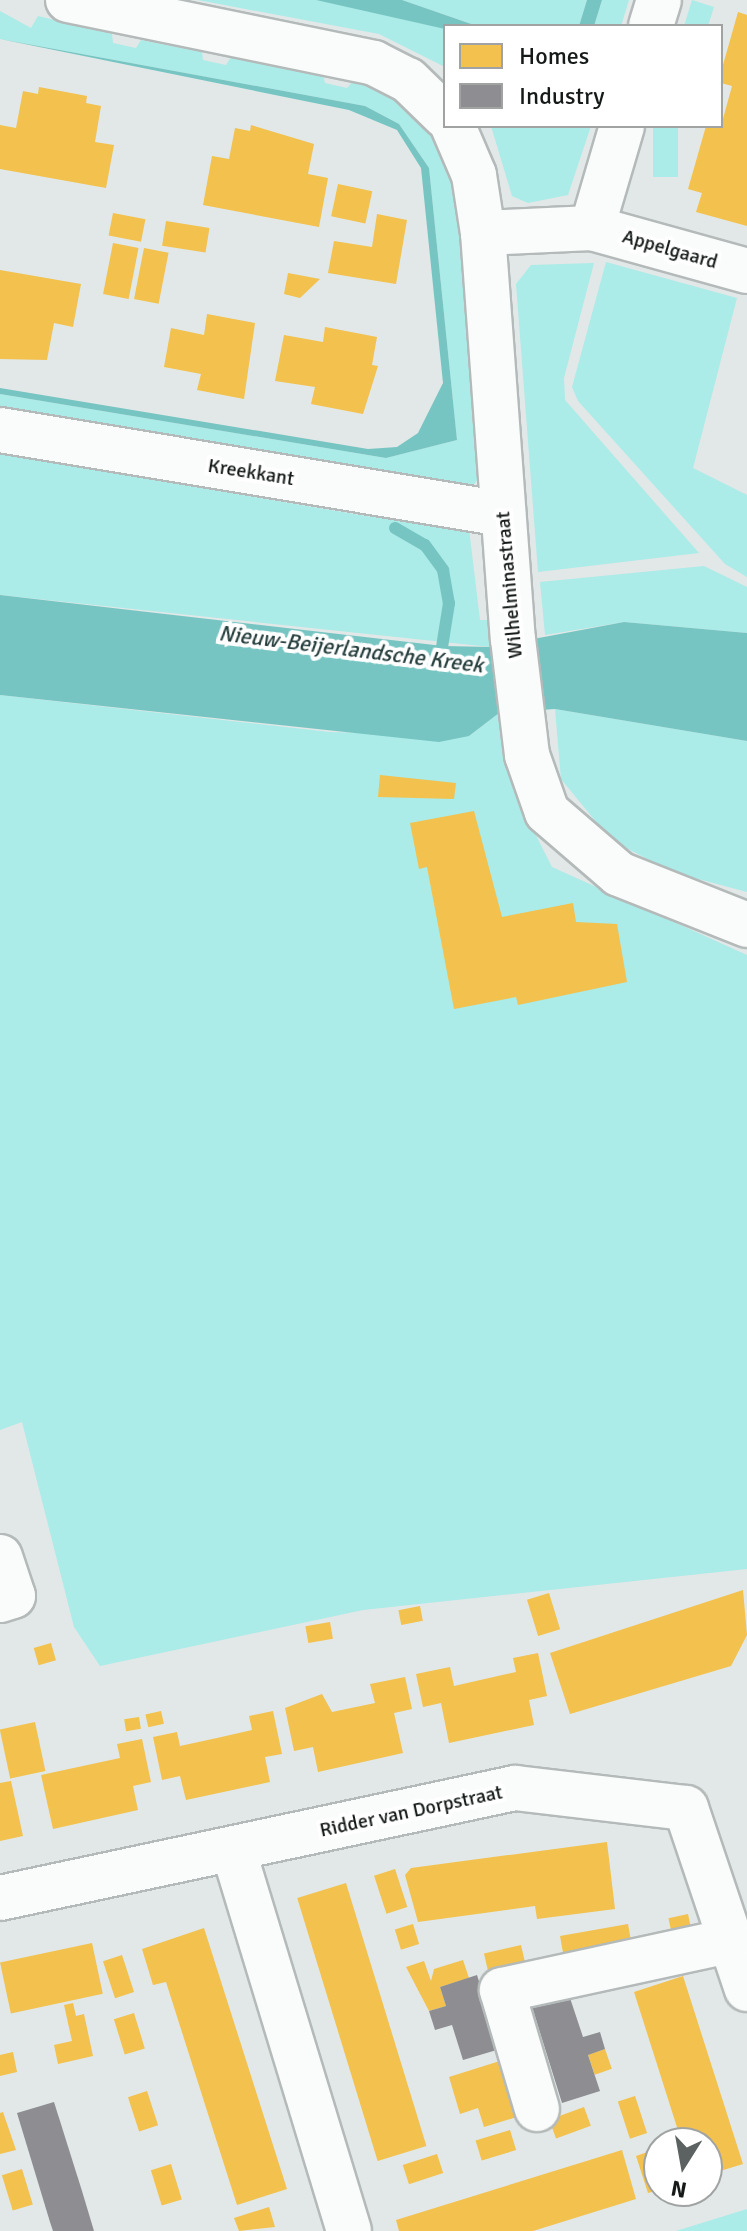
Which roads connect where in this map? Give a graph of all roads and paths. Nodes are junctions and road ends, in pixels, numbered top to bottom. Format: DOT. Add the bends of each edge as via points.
graph roads {
  1 [pos="68,0"];
  2 [pos="659,0"];
  3 [pos="151,8"];
  4 [pos="652,24"];
  5 [pos="443,114"];
  6 [pos="454,128"];
  7 [pos="621,128"];
  8 [pos="592,228"];
  9 [pos="483,233"];
  10 [pos="747,271"];
  11 [pos="0,430"];
  12 [pos="503,514"];
  13 [pos="747,925"];
  14 [pos="0,1557"];
  15 [pos="0,1600"];
  16 [pos="233,1849"];
  17 [pos="0,1898"];
  18 [pos="729,1941"];
  19 [pos="747,1989"];
  20 [pos="537,2109"];
  21 [pos="349,2231"];
  1 -- 3 [label="street"];
  2 -- 4 [label="street"];
  3 -- 5 [label="street" via="374,63 408,80"];
  6 -- 9 [label="street, Wilhelminastraat" via="474,175"];
  7 -- 8 [label="street"];
  8 -- 9 [label="street, Appelgaard"];
  8 -- 10 [label="street, Appelgaard"];
  9 -- 12 [label="street, Wilhelminastraat"];
  11 -- 12 [label="street, Kreekkant"];
  12 -- 13 [label="street, Wilhelminastraat" via="523,724 547,812 577,844 619,874"];
  14 -- 15 [label="street" via="13,1596"];
  16 -- 17 [label="street, Ridder van Dorpstraat"];
  16 -- 18 [label="street, Ridder van Dorpstraat" via="515,1788 686,1808"];
  16 -- 21 [label="street"];
  18 -- 19 [label="street, Ridder van Dorpstraat"];
  18 -- 20 [label="street" via="502,1990"];
}
